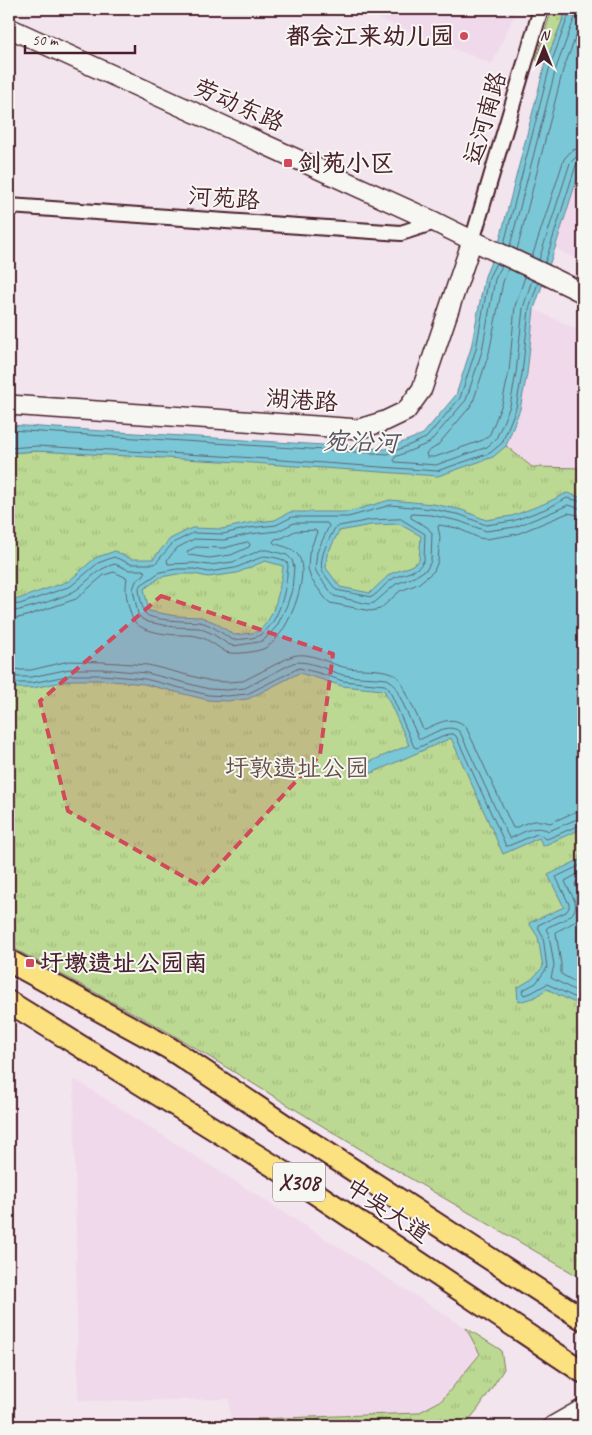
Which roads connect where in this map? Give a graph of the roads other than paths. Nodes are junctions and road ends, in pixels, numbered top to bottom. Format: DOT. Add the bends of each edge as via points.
graph roads {
  1 [pos="541,9"];
  2 [pos="9,28"];
  3 [pos="9,206"];
  4 [pos="435,222"];
  5 [pos="472,241"];
  6 [pos="583,293"];
  7 [pos="9,405"];
  8 [pos="9,961"];
  9 [pos="9,1002"];
  10 [pos="583,1319"];
  11 [pos="583,1372"];
  12 [pos="583,1409"];
  13 [pos="553,1426"];
  1 -- 5 [label="street, 运河南路"];
  2 -- 4 [label="street, 劳动东路"];
  3 -- 4 [label="street, 河苑路" via="401,233"];
  4 -- 5 [label="street, 劳动东路"];
  5 -- 6 [label="street, 劳动东路"];
  5 -- 7 [label="street, 湖港路" via="422,390 406,411 385,421 358,429"];
  8 -- 10 [label="main road, 中吴大道 / X308" via="168,1048"];
  9 -- 11 [label="main road, 中吴大道 / X308" via="288,1175"];
  12 -- 13 [label="street"];
}
